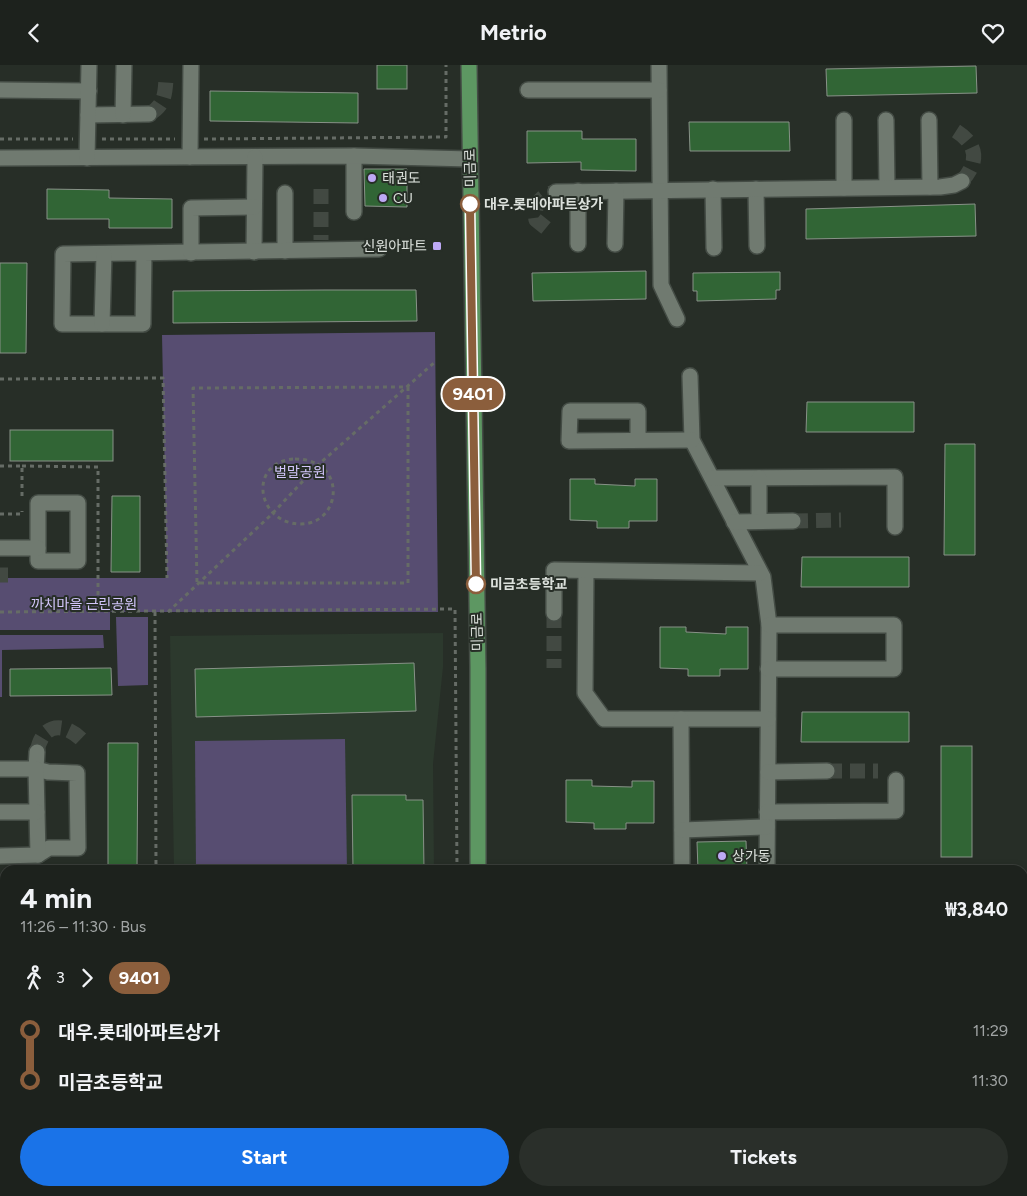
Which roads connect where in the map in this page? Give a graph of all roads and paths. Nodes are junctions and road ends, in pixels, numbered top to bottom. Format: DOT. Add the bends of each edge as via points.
graph roads {
  1 [pos="89,65"];
  2 [pos="124,65"];
  3 [pos="191,65"];
  4 [pos="446,65"];
  5 [pos="469,65"];
  6 [pos="659,65"];
  7 [pos="0,90"];
  8 [pos="659,90"];
  9 [pos="89,91"];
  10 [pos="528,91"];
  11 [pos="149,113"];
  12 [pos="88,115"];
  13 [pos="123,115"];
  14 [pos="886,120"];
  15 [pos="844,121"];
  16 [pos="929,121"];
  17 [pos="0,139"];
  18 [pos="87,139"];
  19 [pos="190,139"];
  20 [pos="190,157"];
  21 [pos="255,157"];
  22 [pos="354,157"];
  23 [pos="0,158"];
  24 [pos="87,158"];
  25 [pos="470,159"];
  26 [pos="962,181"];
  27 [pos="887,187"];
  28 [pos="930,187"];
  29 [pos="844,188"];
  30 [pos="713,189"];
  31 [pos="756,189"];
  32 [pos="659,190"];
  33 [pos="578,191"];
  34 [pos="616,191"];
  35 [pos="556,192"];
  36 [pos="285,193"];
  37 [pos="254,207"];
  38 [pos="354,212"];
  39 [pos="615,244"];
  40 [pos="578,245"];
  41 [pos="757,247"];
  42 [pos="714,248"];
  43 [pos="378,249"];
  44 [pos="285,251"];
  45 [pos="254,252"];
  46 [pos="144,253"];
  47 [pos="191,253"];
  48 [pos="104,254"];
  49 [pos="677,319"];
  50 [pos="102,324"];
  51 [pos="435,361"];
  52 [pos="690,376"];
  53 [pos="0,379"];
  54 [pos="408,387"];
  55 [pos="638,440"];
  56 [pos="692,440"];
  57 [pos="319,464"];
  58 [pos="0,466"];
  59 [pos="712,478"];
  60 [pos="759,478"];
  61 [pos="0,513"];
  62 [pos="272,514"];
  63 [pos="734,521"];
  64 [pos="759,521"];
  65 [pos="793,521"];
  66 [pos="895,527"];
  67 [pos="0,548"];
  68 [pos="38,548"];
  69 [pos="586,571"];
  70 [pos="760,573"];
  71 [pos="167,578"];
  72 [pos="197,583"];
  73 [pos="155,611"];
  74 [pos="168,611"];
  75 [pos="0,612"];
  76 [pos="554,613"];
  77 [pos="769,625"];
  78 [pos="768,669"];
  79 [pos="681,719"];
  80 [pos="768,719"];
  81 [pos="37,752"];
  82 [pos="0,769"];
  83 [pos="36,769"];
  84 [pos="827,771"];
  85 [pos="768,772"];
  86 [pos="896,780"];
  87 [pos="0,812"];
  88 [pos="37,812"];
  89 [pos="767,812"];
  90 [pos="767,827"];
  91 [pos="682,829"];
  92 [pos="38,855"];
  93 [pos="0,856"];
  94 [pos="156,865"];
  95 [pos="458,865"];
  96 [pos="478,865"];
  97 [pos="682,865"];
  98 [pos="767,865"];
  1 -- 9 [label="street"];
  2 -- 13 [label="street"];
  3 -- 19 [label="street"];
  4 -- 19 [label="path" via="446,137"];
  5 -- 25 [label="main road, 미금로"];
  6 -- 8 [label="street"];
  7 -- 9 [label="street"];
  8 -- 10 [label="street"];
  8 -- 32 [label="street"];
  9 -- 12 [label="street"];
  11 -- 13 [label="street"];
  12 -- 13 [label="street"];
  12 -- 18 [label="street"];
  14 -- 27 [label="street"];
  15 -- 29 [label="street"];
  16 -- 28 [label="street"];
  17 -- 18 [label="path"];
  18 -- 19 [label="path"];
  18 -- 24 [label="street"];
  19 -- 20 [label="street"];
  20 -- 21 [label="street"];
  20 -- 24 [label="street"];
  21 -- 22 [label="street"];
  21 -- 37 [label="street"];
  22 -- 25 [label="street"];
  22 -- 38 [label="street"];
  23 -- 24 [label="street"];
  25 -- 96 [label="main road, 미금로"];
  26 -- 28 [label="street"];
  27 -- 28 [label="street"];
  27 -- 29 [label="street"];
  29 -- 31 [label="street"];
  30 -- 31 [label="street"];
  30 -- 32 [label="street"];
  30 -- 42 [label="street"];
  31 -- 41 [label="street"];
  32 -- 34 [label="street"];
  32 -- 49 [label="street" via="661,285"];
  33 -- 34 [label="street"];
  33 -- 35 [label="street"];
  33 -- 40 [label="street"];
  34 -- 39 [label="street"];
  36 -- 44 [label="street"];
  37 -- 45 [label="street"];
  37 -- 47 [label="street" via="191,208"];
  43 -- 44 [label="street" via="321,245"];
  44 -- 45 [label="street"];
  45 -- 47 [label="street"];
  46 -- 47 [label="street"];
  46 -- 48 [label="street"];
  46 -- 50 [label="street" via="143,324"];
  48 -- 50 [label="street"];
  48 -- 50 [label="street" via="63,254 62,324"];
  51 -- 54 [label="path"];
  52 -- 56 [label="street"];
  53 -- 71 [label="path" via="163,378"];
  54 -- 57 [label="path"];
  54 -- 72 [label="path" via="408,583"];
  54 -- 72 [label="path" via="193,388"];
  55 -- 55 [label="street" via="569,441 570,411 638,411"];
  55 -- 56 [label="street"];
  56 -- 59 [label="street"];
  57 -- 62 [label="path"];
  57 -- 62 [label="path" via="309,459 283,459 274,465 262,485 265,503"];
  57 -- 62 [label="path" via="329,474 334,487 332,501 326,511 316,520 302,524 286,522"];
  58 -- 61 [label="path" via="22,466 22,514"];
  59 -- 60 [label="street"];
  59 -- 63 [label="street"];
  60 -- 64 [label="street"];
  60 -- 66 [label="street" via="895,477"];
  62 -- 72 [label="path"];
  63 -- 64 [label="street"];
  63 -- 70 [label="street"];
  64 -- 65 [label="street"];
  67 -- 68 [label="street"];
  68 -- 68 [label="street" via="38,561 78,561 78,503 38,503"];
  69 -- 70 [label="street"];
  69 -- 76 [label="street" via="554,570"];
  69 -- 79 [label="street" via="585,693 604,719"];
  70 -- 77 [label="street"];
  72 -- 74 [label="path"];
  73 -- 74 [label="path"];
  73 -- 75 [label="path"];
  73 -- 94 [label="path"];
  74 -- 95 [label="path" via="454,609"];
  77 -- 78 [label="street"];
  77 -- 78 [label="street" via="894,625 894,669"];
  78 -- 80 [label="street"];
  79 -- 80 [label="street"];
  79 -- 91 [label="street"];
  80 -- 85 [label="street"];
  81 -- 83 [label="street"];
  82 -- 83 [label="street"];
  83 -- 88 [label="street"];
  83 -- 92 [label="street" via="76,773 78,848 49,848"];
  84 -- 85 [label="street"];
  85 -- 89 [label="street"];
  86 -- 89 [label="street" via="896,811"];
  87 -- 88 [label="street"];
  88 -- 92 [label="street"];
  89 -- 90 [label="street"];
  90 -- 91 [label="street"];
  90 -- 98 [label="street"];
  91 -- 97 [label="street"];
  92 -- 93 [label="street"];
}
